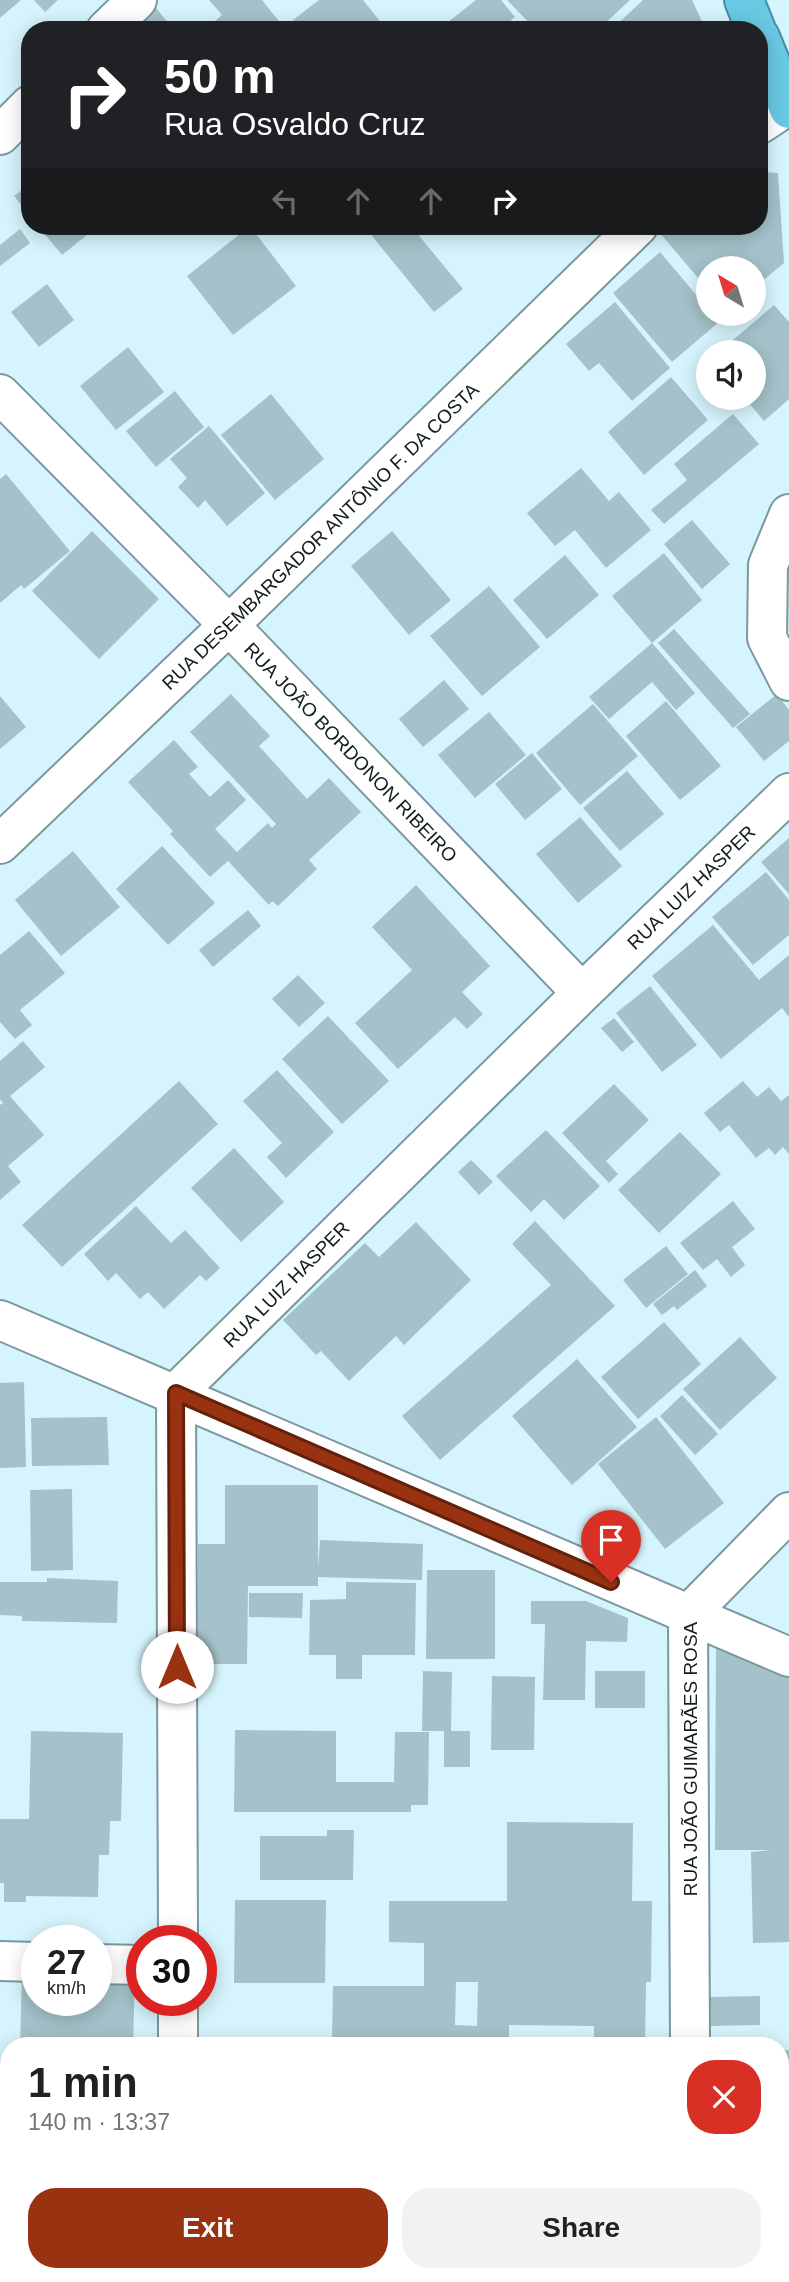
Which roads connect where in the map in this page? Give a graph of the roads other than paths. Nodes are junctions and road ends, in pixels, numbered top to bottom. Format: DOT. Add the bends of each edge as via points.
graph roads {
  1 [pos="136,0"];
  2 [pos="744,0"];
  3 [pos="115,21"];
  4 [pos="753,21"];
  5 [pos="768,65"];
  6 [pos="781,111"];
  7 [pos="21,115"];
  8 [pos="0,135"];
  9 [pos="629,235"];
  10 [pos="0,394"];
  11 [pos="789,514"];
  12 [pos="229,625"];
  13 [pos="789,681"];
  14 [pos="789,793"];
  15 [pos="0,844"];
  16 [pos="582,993"];
  17 [pos="0,1320"];
  18 [pos="176,1393"];
  19 [pos="789,1512"];
  20 [pos="688,1615"];
  21 [pos="789,1657"];
  22 [pos="178,1925"];
  23 [pos="0,1961"];
  24 [pos="21,1962"];
  25 [pos="178,2016"];
  26 [pos="178,2037"];
  27 [pos="690,2037"];
  1 -- 3 [label="street"];
  2 -- 4 [label="highway"];
  5 -- 6 [label="highway"];
  7 -- 8 [label="street"];
  9 -- 12 [label="street, RUA DESEMBARGADOR ANTÔNIO F. DA COSTA"];
  10 -- 12 [label="street, RUA JOÃO BORDONON RIBEIRO"];
  11 -- 13 [label="street" via="768,565 767,638"];
  12 -- 15 [label="street, RUA DESEMBARGADOR ANTÔNIO F. DA COSTA"];
  12 -- 16 [label="street, RUA JOÃO BORDONON RIBEIRO"];
  14 -- 16 [label="street, RUA LUIZ HASPER"];
  16 -- 18 [label="street, RUA LUIZ HASPER"];
  17 -- 18 [label="street"];
  18 -- 20 [label="street"];
  18 -- 22 [label="street"];
  19 -- 20 [label="street, RUA JOÃO GUIMARÃES ROSA"];
  20 -- 21 [label="street"];
  20 -- 27 [label="street, RUA JOÃO GUIMARÃES ROSA"];
  23 -- 24 [label="street"];
  25 -- 26 [label="street"];
}
